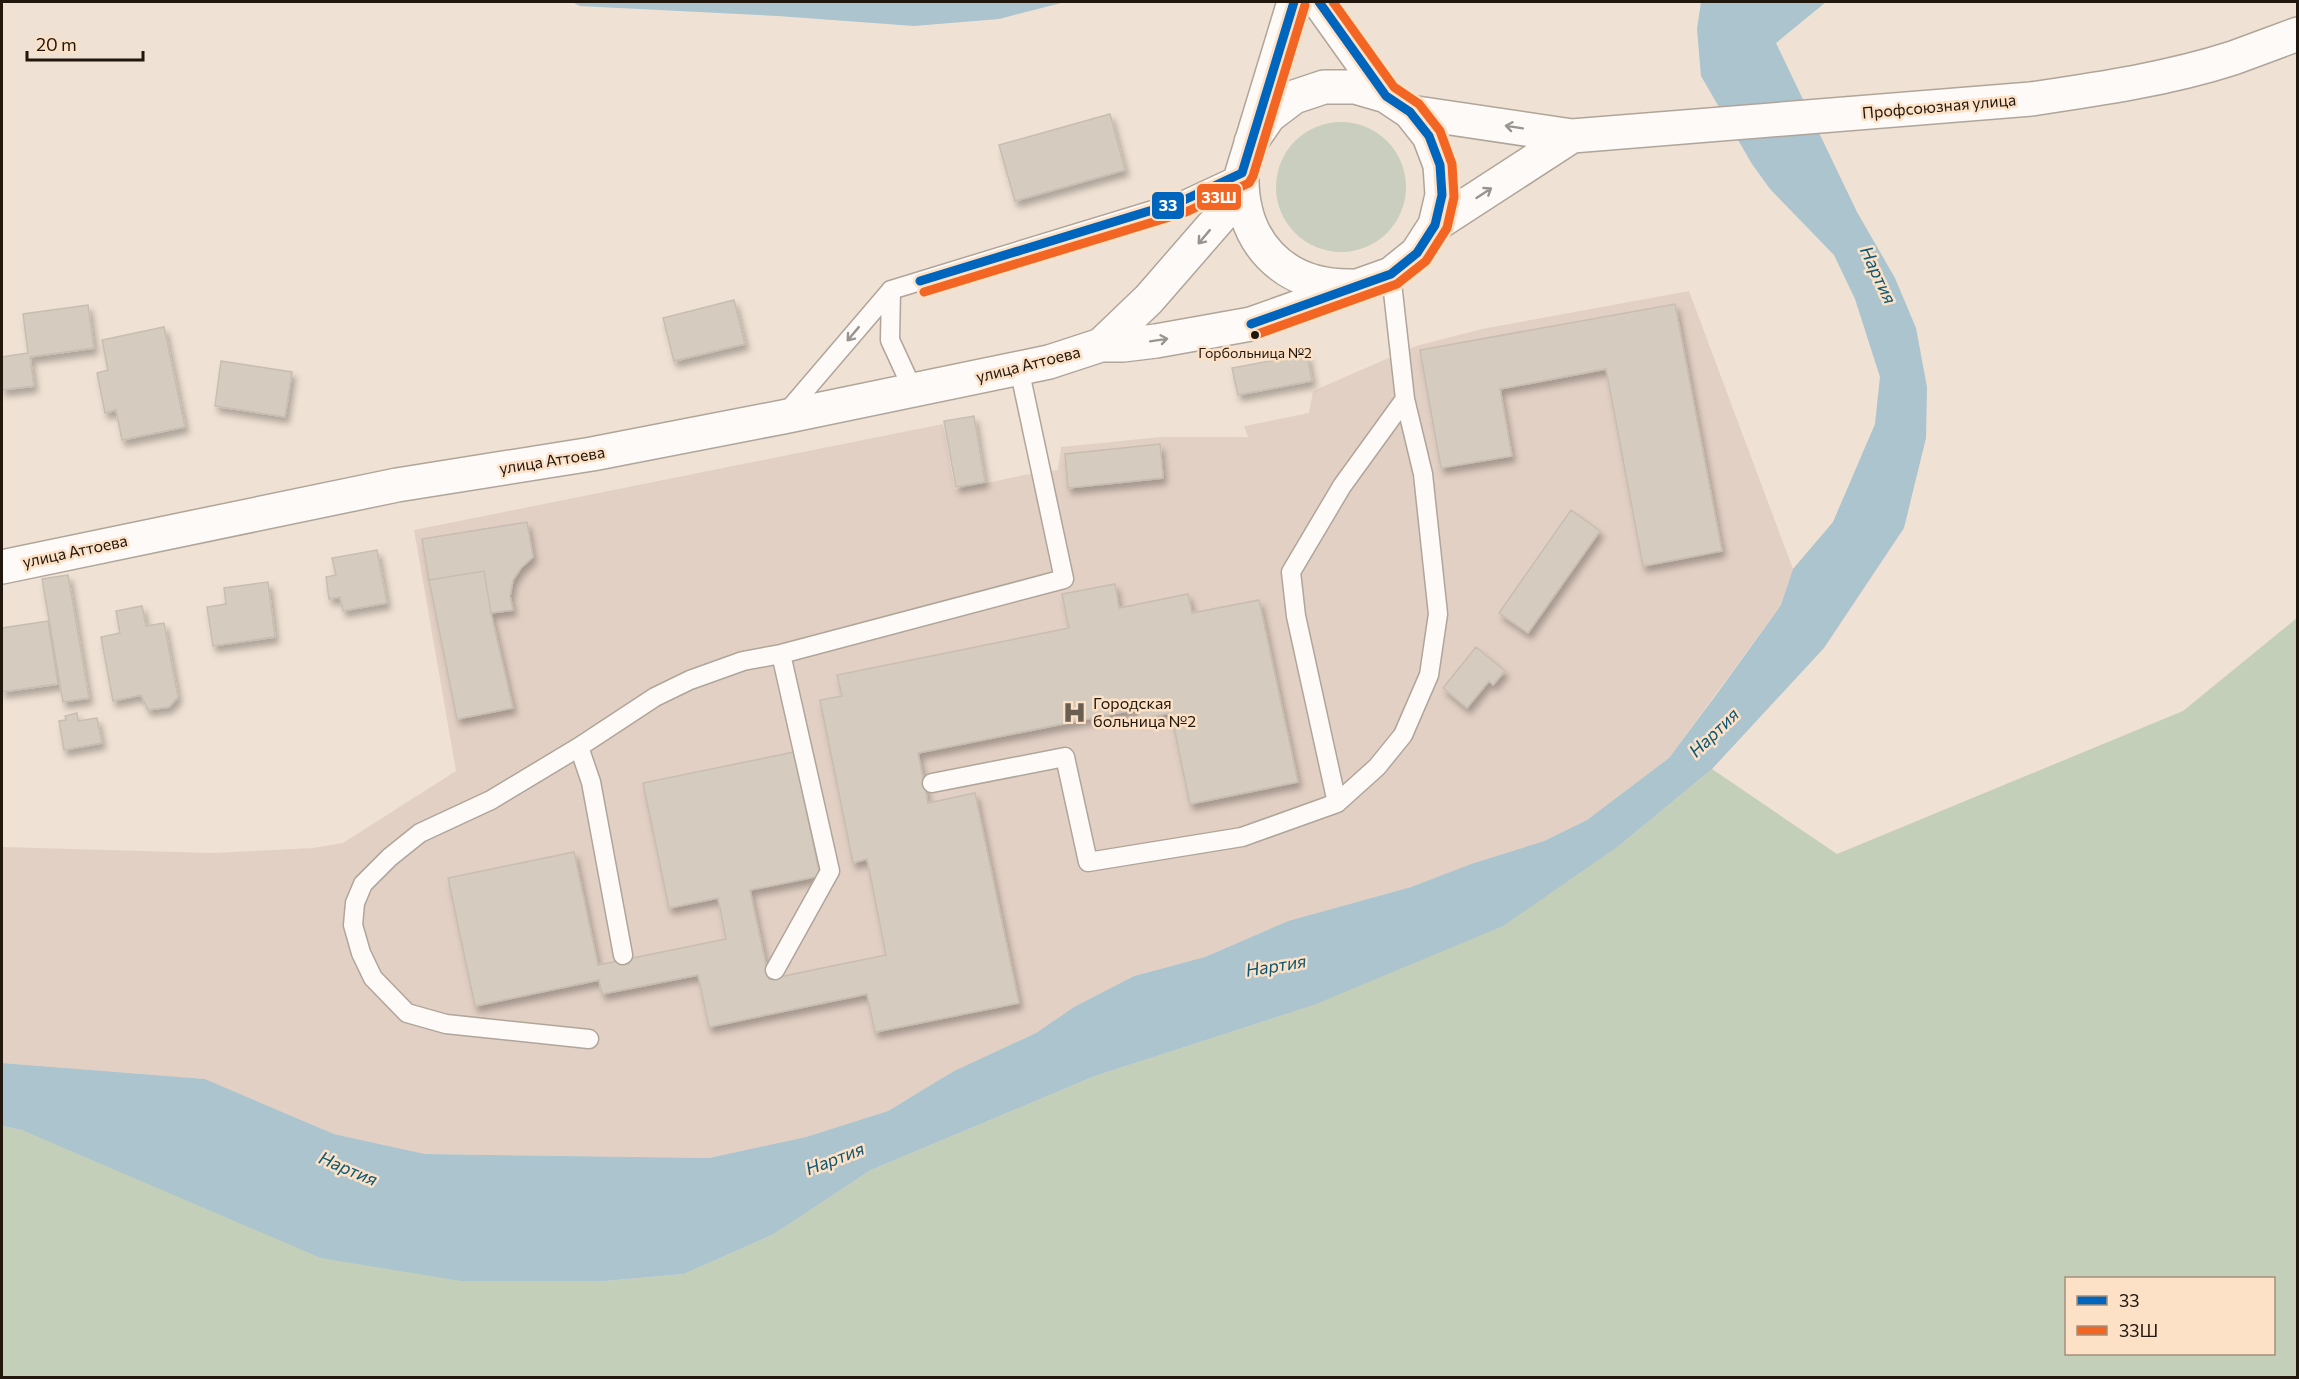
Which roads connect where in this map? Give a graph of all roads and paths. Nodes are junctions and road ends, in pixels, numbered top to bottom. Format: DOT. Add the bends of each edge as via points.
graph roads {
  1 [pos="1294,2"];
  2 [pos="1319,2"];
  3 [pos="2298,34"];
  4 [pos="1398,104"];
  5 [pos="1572,136"];
  6 [pos="1251,142"];
  7 [pos="1242,182"];
  8 [pos="1435,225"];
  9 [pos="1391,274"];
  10 [pos="1359,285"];
  11 [pos="891,290"];
  12 [pos="1101,345"];
  13 [pos="1019,368"];
  14 [pos="913,390"];
  15 [pos="1405,399"];
  16 [pos="783,417"];
  17 [pos="2,567"];
  18 [pos="781,654"];
  19 [pos="579,747"];
  20 [pos="932,783"];
  21 [pos="1337,803"];
  22 [pos="622,955"];
  23 [pos="775,970"];
  24 [pos="589,1039"];
  1 -- 6 [label="street"];
  2 -- 4 [label="street"];
  3 -- 5 [label="street, Профсоюзная улица" via="2232,58 2097,90 2031,99"];
  5 -- 4 [label="street, Профсоюзная улица, one-way"];
  4 -- 6 [label="street" via="1355,87 1324,87 1294,97 1269,116"];
  4 -- 8 [label="street" via="1429,136 1440,165 1442,195"];
  8 -- 5 [label="street, one-way"];
  6 -- 7 [label="street"];
  7 -- 10 [label="street" via="1247,219 1261,244 1280,265 1304,279 1331,286"];
  7 -- 11 [label="lane"];
  7 -- 12 [label="street, one-way" via="1171,276"];
  8 -- 9 [label="street" via="1417,253"];
  9 -- 10 [label="street"];
  9 -- 15 [label="lane"];
  12 -- 10 [label="street, one-way" via="1156,341 1251,324"];
  11 -- 14 [label="lane" via="890,340"];
  11 -- 16 [label="lane, one-way"];
  12 -- 13 [label="street, улица Аттоева"];
  13 -- 14 [label="street, улица Аттоева"];
  13 -- 18 [label="lane" via="1064,579"];
  14 -- 16 [label="street, улица Аттоева"];
  15 -- 21 [label="lane" via="1423,474 1438,614 1429,675 1403,735 1377,767"];
  15 -- 21 [label="lane" via="1342,486 1291,572 1296,616"];
  16 -- 17 [label="street, улица Аттоева" via="592,454 397,485"];
  18 -- 19 [label="lane" via="743,661 690,680 654,697"];
  18 -- 23 [label="lane" via="830,871"];
  19 -- 22 [label="lane" via="591,782"];
  19 -- 24 [label="lane" via="491,800 420,833 363,884 355,903 353,925 372,978 407,1013 446,1024"];
  20 -- 21 [label="lane" via="1065,757 1088,862 1242,837"];
}
